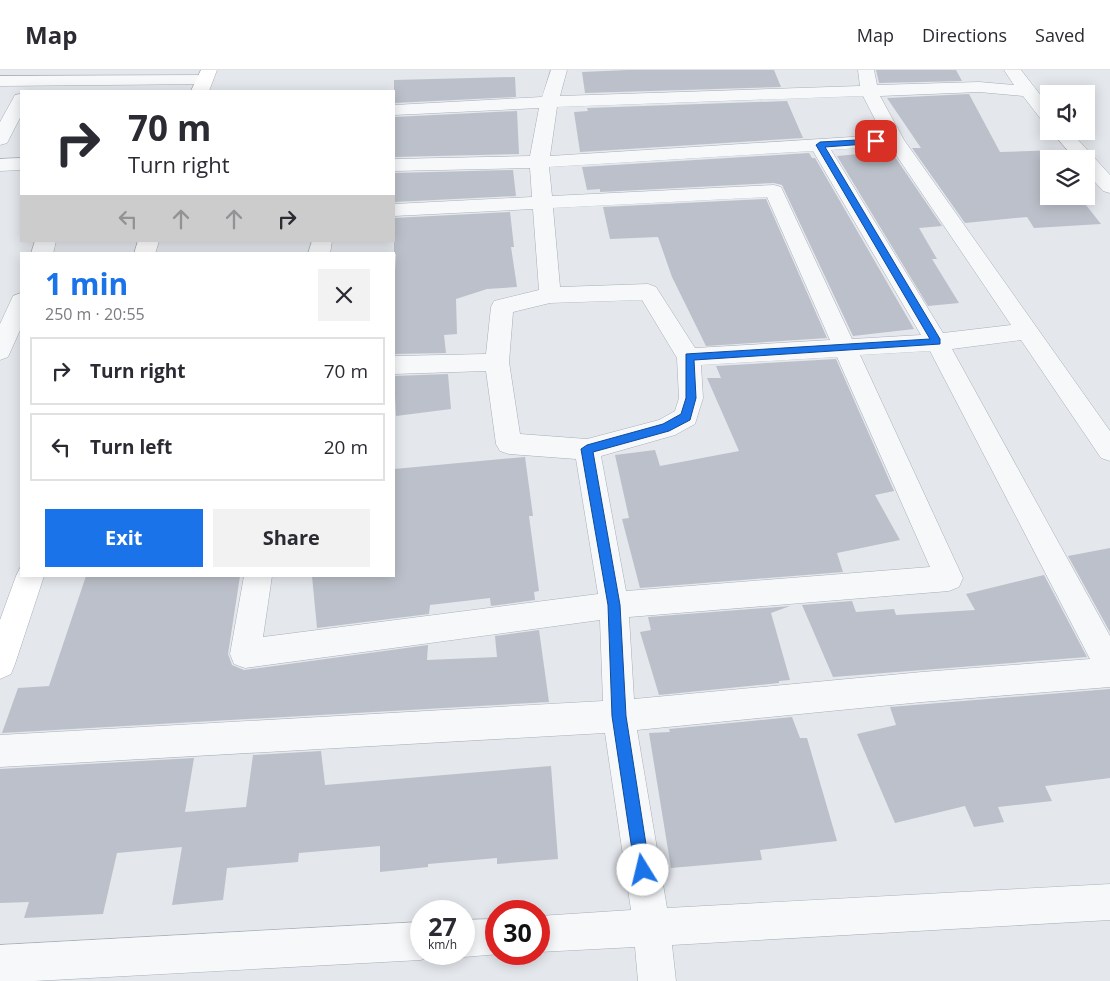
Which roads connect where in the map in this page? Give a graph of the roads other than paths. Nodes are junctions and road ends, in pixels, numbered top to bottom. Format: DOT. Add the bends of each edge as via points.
graph roads {
  1 [pos="559,70"];
  2 [pos="1012,70"];
  3 [pos="57,76"];
  4 [pos="125,80"];
  5 [pos="205,80"];
  6 [pos="867,80"];
  7 [pos="0,81"];
  8 [pos="31,90"];
  9 [pos="1027,91"];
  10 [pos="20,102"];
  11 [pos="549,102"];
  12 [pos="1040,107"];
  13 [pos="395,110"];
  14 [pos="0,139"];
  15 [pos="895,140"];
  16 [pos="1068,140"];
  17 [pos="820,145"];
  18 [pos="1077,150"];
  19 [pos="539,162"];
  20 [pos="20,164"];
  21 [pos="0,165"];
  22 [pos="395,166"];
  23 [pos="1095,170"];
  24 [pos="1110,187"];
  25 [pos="541,203"];
  26 [pos="395,210"];
  27 [pos="550,295"];
  28 [pos="20,303"];
  29 [pos="1028,331"];
  30 [pos="937,342"];
  31 [pos="845,347"];
  32 [pos="0,351"];
  33 [pos="689,357"];
  34 [pos="497,362"];
  35 [pos="395,365"];
  36 [pos="587,449"];
  37 [pos="1110,451"];
  38 [pos="30,577"];
  39 [pos="258,577"];
  40 [pos="614,605"];
  41 [pos="0,664"];
  42 [pos="1110,666"];
  43 [pos="1110,672"];
  44 [pos="619,716"];
  45 [pos="0,751"];
  46 [pos="1110,902"];
  47 [pos="652,928"];
  48 [pos="550,933"];
  49 [pos="410,942"];
  50 [pos="0,964"];
  51 [pos="657,981"];
  1 -- 11 [label="street"];
  2 -- 9 [label="street"];
  3 -- 4 [label="street"];
  3 -- 7 [label="street"];
  3 -- 8 [label="street"];
  4 -- 5 [label="street"];
  6 -- 9 [label="street"];
  6 -- 11 [label="street"];
  6 -- 15 [label="street"];
  9 -- 12 [label="street"];
  10 -- 14 [label="street"];
  11 -- 13 [label="street"];
  11 -- 19 [label="street"];
  15 -- 17 [label="street"];
  15 -- 29 [label="street"];
  16 -- 18 [label="street"];
  17 -- 19 [label="street"];
  17 -- 30 [label="street"];
  19 -- 22 [label="street"];
  19 -- 25 [label="street"];
  20 -- 21 [label="street"];
  23 -- 24 [label="street"];
  25 -- 26 [label="street"];
  25 -- 27 [label="street"];
  25 -- 31 [label="street" via="774,191"];
  27 -- 33 [label="street" via="648,292"];
  27 -- 34 [label="street" via="502,307"];
  28 -- 32 [label="street"];
  29 -- 30 [label="street"];
  29 -- 37 [label="street"];
  30 -- 31 [label="street"];
  30 -- 42 [label="street"];
  31 -- 33 [label="street"];
  31 -- 40 [label="street" via="949,578"];
  33 -- 36 [label="street" via="691,398 686,417 666,428"];
  34 -- 35 [label="street"];
  34 -- 36 [label="street" via="509,444"];
  36 -- 40 [label="street"];
  38 -- 41 [label="street"];
  39 -- 40 [label="street" via="245,654"];
  40 -- 44 [label="street"];
  43 -- 44 [label="street"];
  44 -- 45 [label="street"];
  44 -- 47 [label="street"];
  46 -- 47 [label="street"];
  47 -- 48 [label="street"];
  47 -- 51 [label="street"];
  49 -- 50 [label="street"];
}
